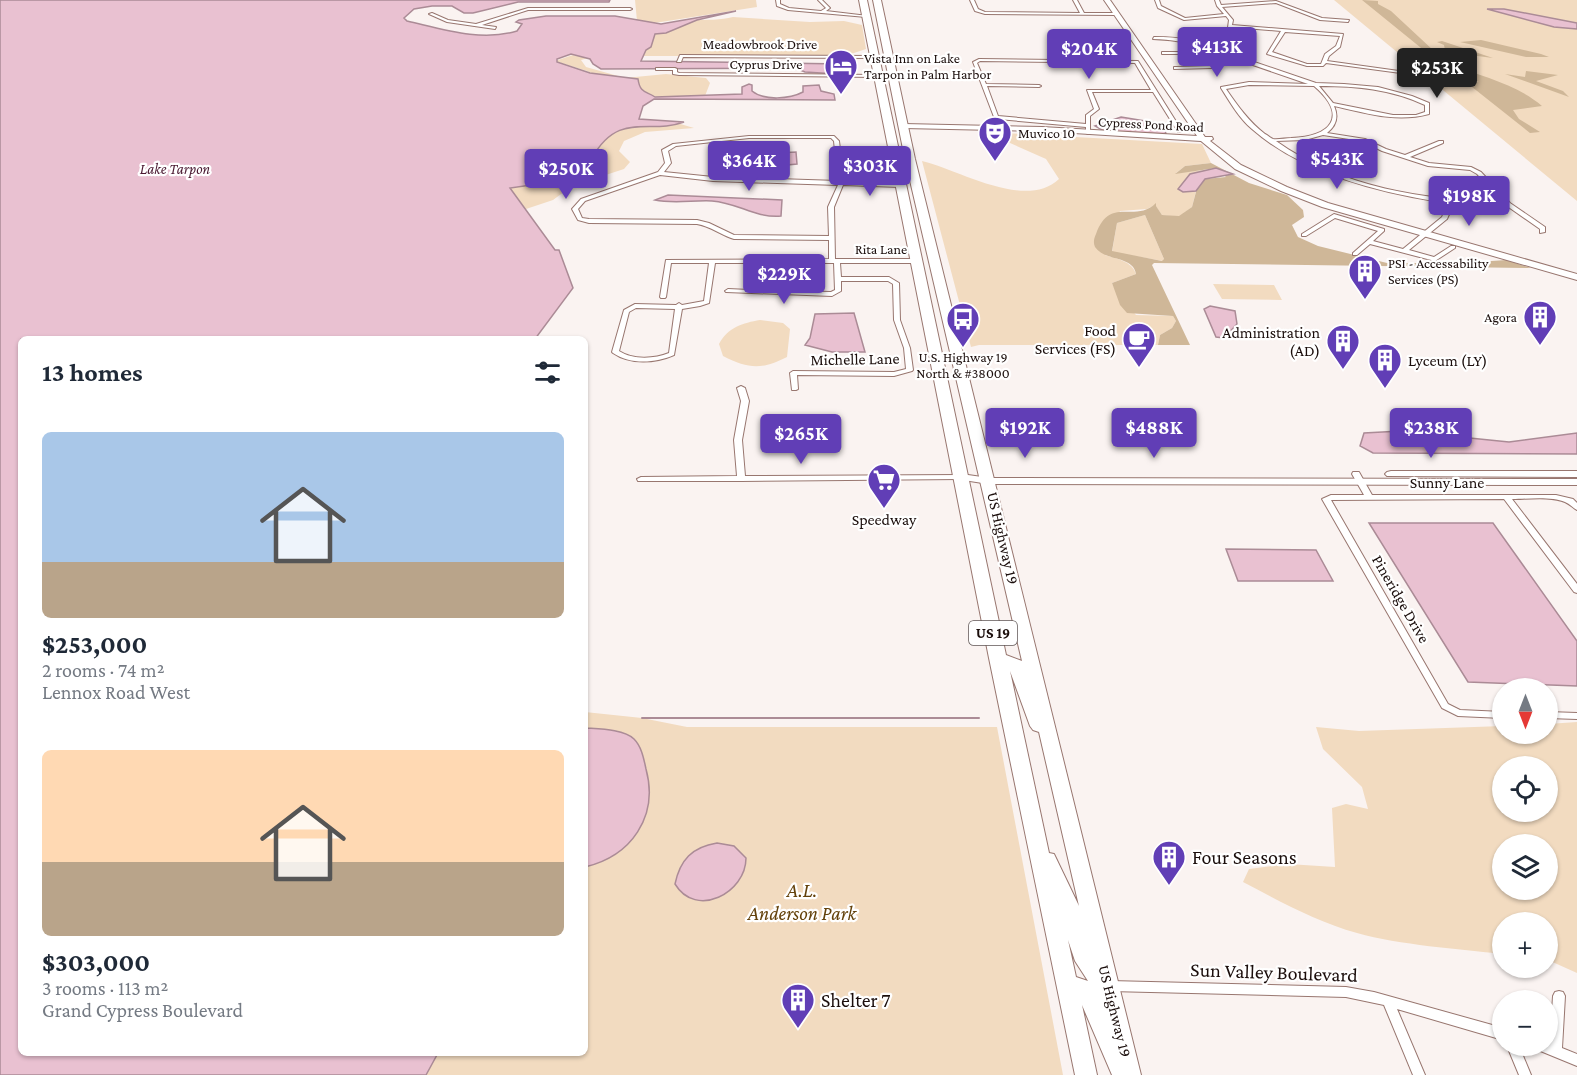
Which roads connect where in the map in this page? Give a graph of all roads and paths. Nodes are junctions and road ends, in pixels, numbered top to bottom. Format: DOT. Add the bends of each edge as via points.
graph roads {
  1 [pos="616,0"];
  2 [pos="778,0"];
  3 [pos="820,0"];
  4 [pos="877,0"];
  5 [pos="972,0"];
  6 [pos="1075,0"];
  7 [pos="1107,0"];
  8 [pos="1114,0"];
  9 [pos="1157,0"];
  10 [pos="864,1"];
  11 [pos="1218,3"];
  12 [pos="613,8"];
  13 [pos="630,9"];
  14 [pos="822,12"];
  15 [pos="880,14"];
  16 [pos="1083,14"];
  17 [pos="1117,14"];
  18 [pos="431,15"];
  19 [pos="1227,15"];
  20 [pos="866,16"];
  21 [pos="1348,21"];
  22 [pos="477,25"];
  23 [pos="1232,26"];
  24 [pos="495,28"];
  25 [pos="1283,32"];
  26 [pos="885,36"];
  27 [pos="1154,38"];
  28 [pos="1130,47"];
  29 [pos="1140,47"];
  30 [pos="1164,53"];
  31 [pos="1207,53"];
  32 [pos="1223,53"];
  33 [pos="873,54"];
  34 [pos="680,58"];
  35 [pos="1326,62"];
  36 [pos="1176,68"];
  37 [pos="658,69"];
  38 [pos="1406,73"];
  39 [pos="877,76"];
  40 [pos="893,76"];
  41 [pos="1314,84"];
  42 [pos="985,85"];
  43 [pos="1039,86"];
  44 [pos="1155,91"];
  45 [pos="897,94"];
  46 [pos="883,104"];
  47 [pos="1333,104"];
  48 [pos="996,117"];
  49 [pos="886,119"];
  50 [pos="904,126"];
  51 [pos="996,128"];
  52 [pos="1087,130"];
  53 [pos="1180,131"];
  54 [pos="1323,134"];
  55 [pos="1203,139"];
  56 [pos="1213,139"];
  57 [pos="1274,140"];
  58 [pos="1441,142"];
  59 [pos="893,154"];
  60 [pos="1405,157"];
  61 [pos="910,159"];
  62 [pos="660,173"];
  63 [pos="917,181"];
  64 [pos="841,183"];
  65 [pos="899,183"];
  66 [pos="1443,202"];
  67 [pos="1508,204"];
  68 [pos="923,206"];
  69 [pos="908,228"];
  70 [pos="1429,232"];
  71 [pos="1542,232"];
  72 [pos="1304,235"];
  73 [pos="832,238"];
  74 [pos="1371,242"];
  75 [pos="1453,248"];
  76 [pos="1404,251"];
  77 [pos="1355,254"];
  78 [pos="936,258"];
  79 [pos="712,261"];
  80 [pos="753,261"];
  81 [pos="835,261"];
  82 [pos="915,261"];
  83 [pos="1577,272"];
  84 [pos="1577,277"];
  85 [pos="837,279"];
  86 [pos="728,291"];
  87 [pos="752,291"];
  88 [pos="663,297"];
  89 [pos="679,305"];
  90 [pos="952,329"];
  91 [pos="741,388"];
  92 [pos="794,388"];
  93 [pos="1577,474"];
  94 [pos="961,477"];
  95 [pos="988,477"];
  96 [pos="1358,478"];
  97 [pos="641,479"];
  98 [pos="741,479"];
  99 [pos="1577,482"];
  100 [pos="1369,496"];
  101 [pos="1506,497"];
  102 [pos="1327,502"];
  103 [pos="1577,508"];
  104 [pos="1577,590"];
  105 [pos="998,658"];
  106 [pos="1492,715"];
  107 [pos="1558,715"];
  108 [pos="1577,716"];
  109 [pos="1052,754"];
  110 [pos="1036,839"];
  111 [pos="1067,983"];
  112 [pos="1109,986"];
  113 [pos="1559,996"];
  114 [pos="1388,1001"];
  115 [pos="1558,1014"];
  116 [pos="1492,1031"];
  117 [pos="1558,1052"];
  118 [pos="1517,1056"];
  119 [pos="1577,1060"];
  120 [pos="1086,1075"];
  121 [pos="1123,1075"];
  122 [pos="1130,1075"];
  123 [pos="1419,1075"];
  124 [pos="1525,1075"];
  1 -- 12 [label="street"];
  2 -- 14 [label="street" via="781,8"];
  3 -- 14 [label="street" via="828,8"];
  4 -- 15 [label="highway, US Highway 19 / US 19"];
  5 -- 16 [label="street" via="978,12"];
  6 -- 16 [label="street"];
  7 -- 17 [label="main road"];
  8 -- 56 [label="main road"];
  9 -- 19 [label="street" via="1159,7 1184,19"];
  10 -- 15 [label="highway" via="872,13"];
  10 -- 20 [label="highway, US Highway 19 / US 19"];
  11 -- 19 [label="street"];
  11 -- 21 [label="street" via="1276,2 1321,19"];
  12 -- 13 [label="street"];
  12 -- 22 [label="street" via="528,9"];
  14 -- 20 [label="street"];
  15 -- 26 [label="highway, US Highway 19 / US 19"];
  16 -- 17 [label="street"];
  17 -- 29 [label="main road"];
  18 -- 22 [label="street"];
  19 -- 23 [label="street"];
  20 -- 26 [label="highway" via="875,19"];
  20 -- 33 [label="highway, US Highway 19 / US 19"];
  22 -- 24 [label="street"];
  23 -- 25 [label="street"];
  23 -- 32 [label="street" via="1221,49"];
  25 -- 35 [label="street" via="1270,55 1307,65"];
  25 -- 35 [label="street" via="1342,36"];
  26 -- 40 [label="highway, US Highway 19 / US 19"];
  27 -- 31 [label="street" via="1193,42"];
  28 -- 29 [label="street"];
  29 -- 55 [label="main road"];
  30 -- 31 [label="street"];
  31 -- 32 [label="street"];
  31 -- 36 [label="street" via="1216,63 1214,66"];
  32 -- 41 [label="street"];
  33 -- 34 [label="street, Meadowbrook Drive"];
  33 -- 39 [label="highway, US Highway 19 / US 19"];
  33 -- 40 [label="highway" via="884,72"];
  35 -- 38 [label="street"];
  37 -- 39 [label="street, Cyprus Drive" via="675,69 679,74"];
  39 -- 45 [label="highway" via="886,80"];
  39 -- 46 [label="highway, US Highway 19 / US 19"];
  40 -- 45 [label="highway, US Highway 19 / US 19"];
  41 -- 47 [label="street"];
  41 -- 47 [label="street" via="1407,93 1427,104 1427,112 1397,116"];
  41 -- 57 [label="street" via="1249,82 1223,88 1252,126"];
  42 -- 43 [label="street"];
  42 -- 44 [label="street" via="975,62 979,60 1136,62"];
  42 -- 48 [label="street"];
  44 -- 52 [label="street, Cypress Pond Road" via="1089,91 1097,109 1088,115"];
  44 -- 53 [label="street"];
  45 -- 50 [label="highway, US Highway 19 / US 19"];
  46 -- 49 [label="highway, US Highway 19 / US 19"];
  46 -- 50 [label="highway" via="894,120"];
  47 -- 54 [label="street" via="1332,124"];
  48 -- 51 [label="street"];
  48 -- 52 [label="street, Cypress Pond Road"];
  49 -- 59 [label="highway, US Highway 19 / US 19"];
  49 -- 61 [label="highway" via="894,126 903,152"];
  50 -- 51 [label="main road, Cypress Pond Road"];
  50 -- 61 [label="highway, US Highway 19 / US 19"];
  51 -- 52 [label="main road, Cypress Pond Road"];
  52 -- 55 [label="main road, Cypress Pond Road"];
  54 -- 57 [label="street"];
  54 -- 60 [label="street" via="1363,140"];
  55 -- 56 [label="main road, Cypress Pond Road"];
  55 -- 70 [label="main road" via="1238,166 1284,189 1325,205"];
  56 -- 70 [label="main road" via="1244,163 1288,185"];
  57 -- 66 [label="street" via="1294,155 1343,177"];
  58 -- 60 [label="street"];
  59 -- 63 [label="highway" via="900,158 907,178"];
  59 -- 65 [label="highway, US Highway 19 / US 19"];
  60 -- 67 [label="street" via="1479,173"];
  61 -- 63 [label="highway, US Highway 19 / US 19"];
  62 -- 64 [label="street" via="713,179"];
  62 -- 64 [label="street" via="668,163 665,150 675,145 750,137 828,136 836,141"];
  62 -- 73 [label="street" via="583,200 575,207 579,217 589,221 704,222 739,238"];
  63 -- 68 [label="highway, US Highway 19 / US 19"];
  64 -- 65 [label="street"];
  64 -- 73 [label="street" via="831,207"];
  65 -- 68 [label="highway" via="909,187"];
  65 -- 69 [label="highway, US Highway 19 / US 19"];
  66 -- 67 [label="street"];
  66 -- 70 [label="street" via="1445,218"];
  67 -- 71 [label="street" via="1534,219"];
  68 -- 78 [label="highway, US Highway 19 / US 19"];
  69 -- 78 [label="highway" via="924,253"];
  69 -- 82 [label="highway, US Highway 19 / US 19"];
  70 -- 76 [label="street"];
  70 -- 83 [label="main road"];
  70 -- 84 [label="main road"];
  72 -- 74 [label="street" via="1334,216 1382,230"];
  73 -- 81 [label="street"];
  74 -- 76 [label="street"];
  74 -- 77 [label="street"];
  75 -- 76 [label="street" via="1435,259"];
  78 -- 90 [label="highway, US Highway 19 / US 19"];
  79 -- 80 [label="street, Rita Lane"];
  79 -- 88 [label="street, Rita Lane" via="668,261"];
  79 -- 89 [label="street" via="707,302"];
  80 -- 81 [label="street, Rita Lane"];
  80 -- 87 [label="street"];
  81 -- 82 [label="street, Rita Lane"];
  81 -- 85 [label="street"];
  82 -- 90 [label="highway" via="928,268 941,320"];
  82 -- 94 [label="highway, US Highway 19 / US 19"];
  85 -- 87 [label="street" via="836,292"];
  85 -- 92 [label="street, Michelle Lane" via="896,282 897,320 910,370 894,374 794,373"];
  86 -- 87 [label="street"];
  89 -- 89 [label="street" via="628,309 615,352 627,357 660,358 672,354"];
  90 -- 95 [label="highway, US Highway 19 / US 19"];
  91 -- 98 [label="street" via="745,400 738,440"];
  93 -- 96 [label="main road"];
  94 -- 95 [label="main road"];
  94 -- 98 [label="street"];
  94 -- 105 [label="highway, US Highway 19 / US 19"];
  95 -- 96 [label="main road"];
  95 -- 109 [label="highway, US Highway 19 / US 19"];
  96 -- 99 [label="main road"];
  96 -- 100 [label="street"];
  97 -- 98 [label="street"];
  100 -- 101 [label="street, Sunny Lane"];
  100 -- 102 [label="street, Sunny Lane" via="1330,497"];
  101 -- 103 [label="street, Sunny Lane" via="1556,497"];
  101 -- 104 [label="street"];
  102 -- 106 [label="street, Pineridge Drive" via="1442,701 1450,711"];
  105 -- 109 [label="highway" via="1016,665 1020,672 1028,701"];
  105 -- 110 [label="highway, US Highway 19 / US 19"];
  107 -- 108 [label="street"];
  109 -- 112 [label="highway, US Highway 19 / US 19"];
  110 -- 111 [label="highway, US Highway 19 / US 19"];
  110 -- 112 [label="highway" via="1069,904 1085,962"];
  111 -- 120 [label="highway, US Highway 19 / US 19"];
  111 -- 121 [label="highway" via="1081,988 1090,999"];
  112 -- 114 [label="street, Sun Valley Boulevard" via="1346,992"];
  112 -- 122 [label="highway, US Highway 19 / US 19"];
  113 -- 115 [label="street"];
  114 -- 116 [label="street, Sun Valley Boulevard"];
  114 -- 123 [label="street"];
  117 -- 119 [label="street"];
  118 -- 124 [label="street"];
}
